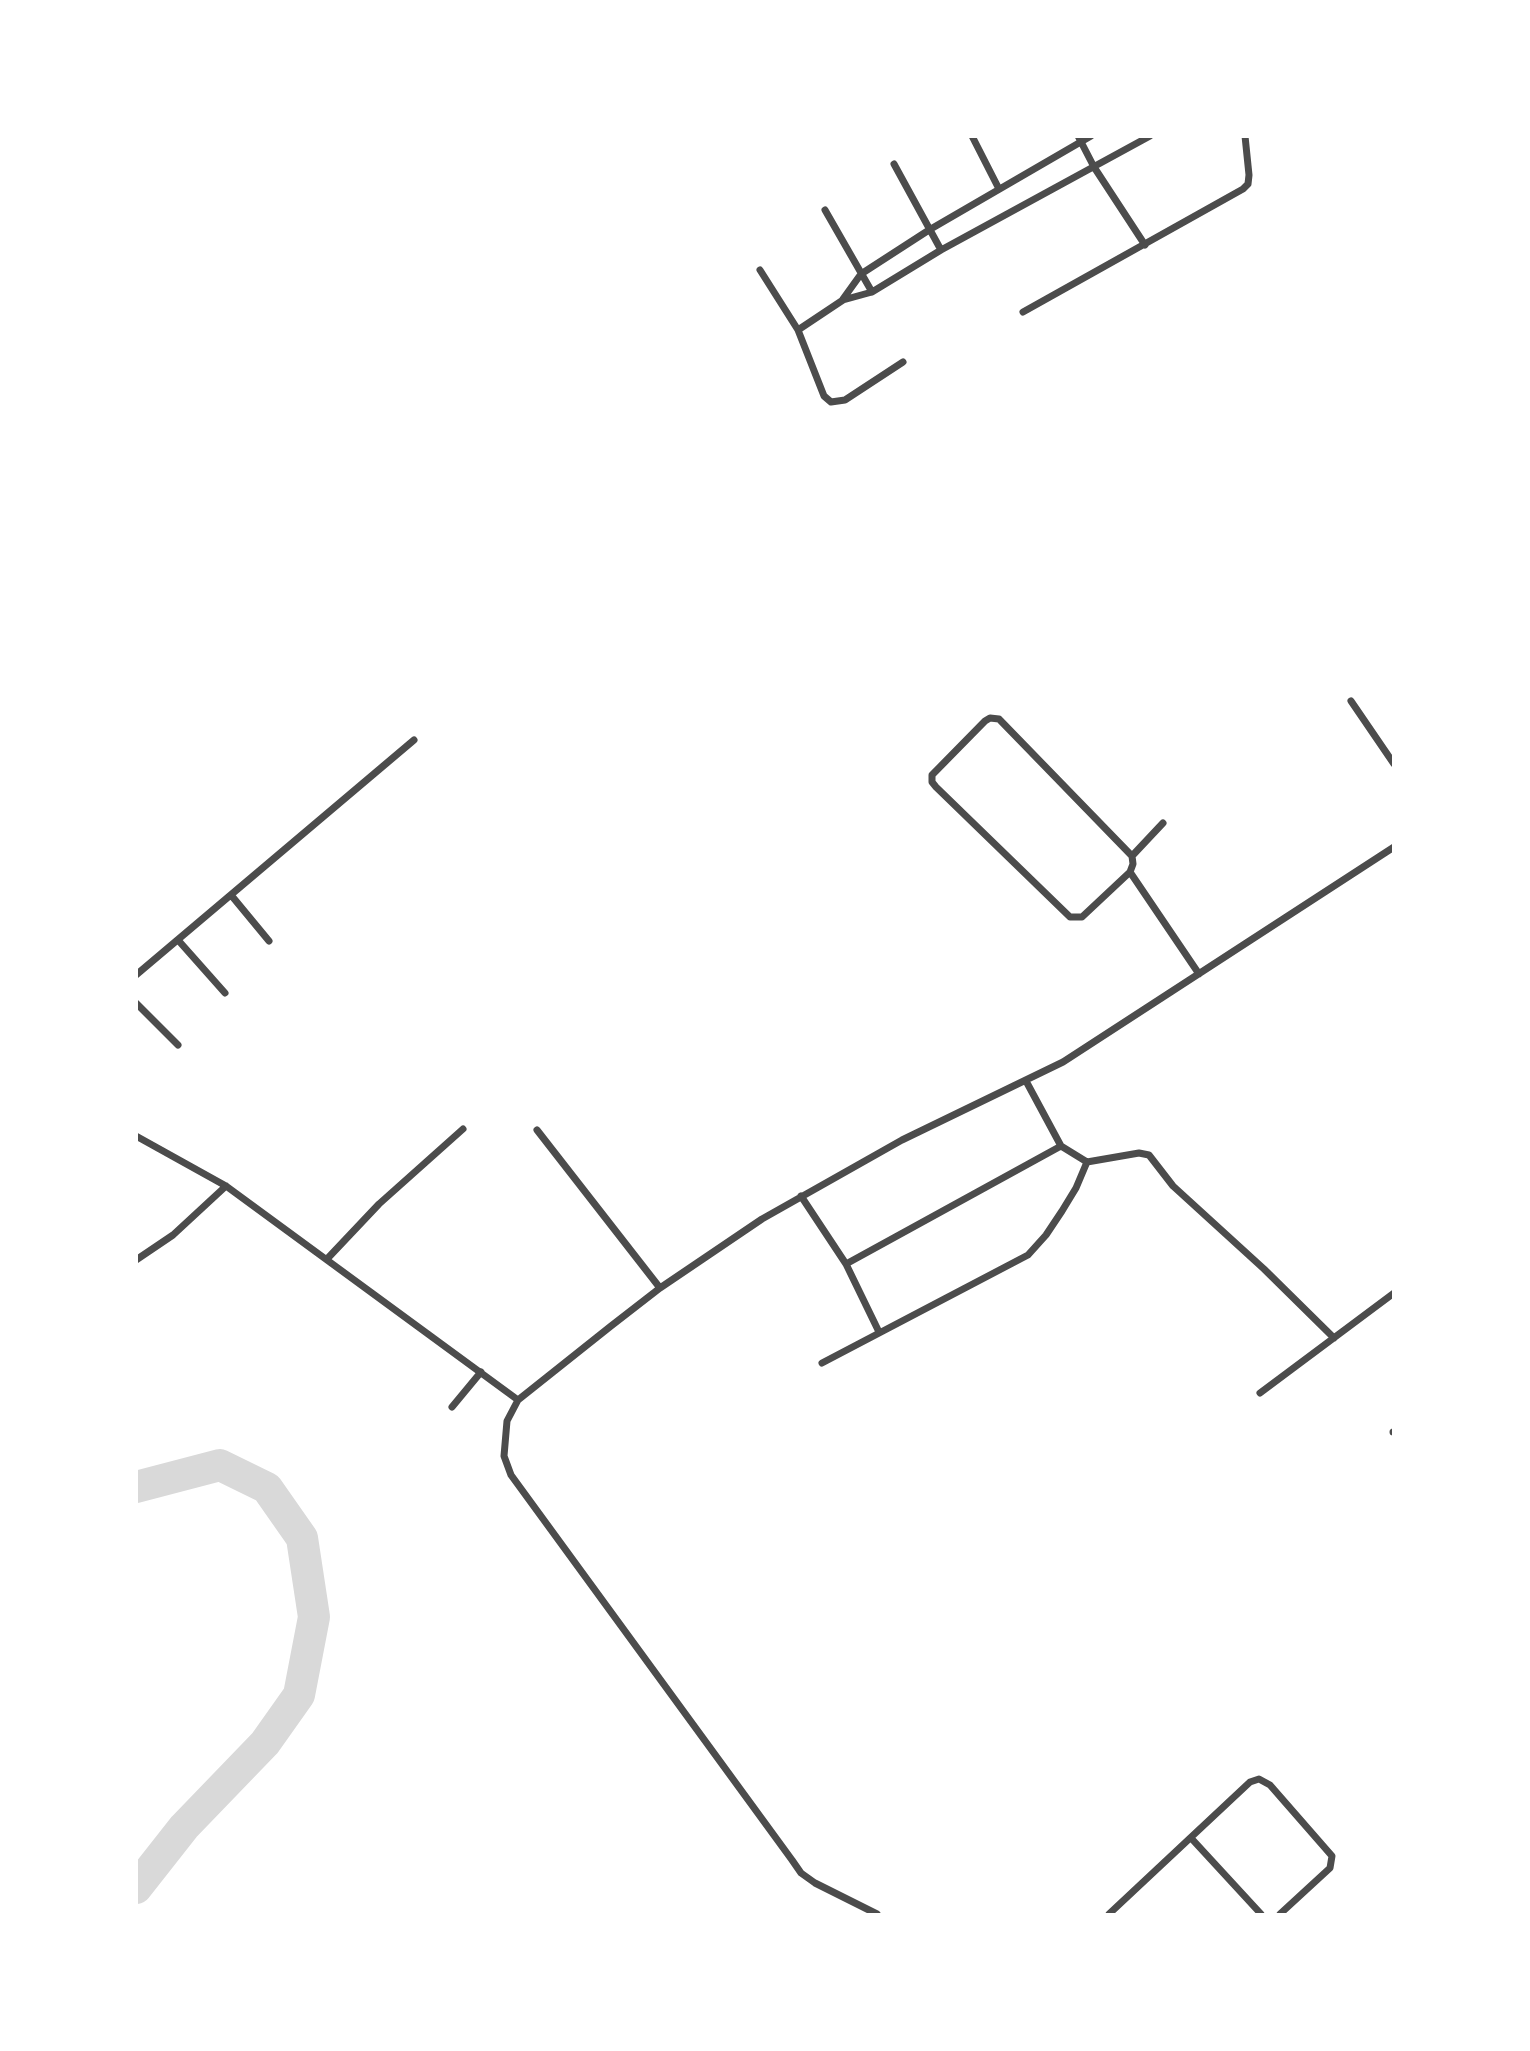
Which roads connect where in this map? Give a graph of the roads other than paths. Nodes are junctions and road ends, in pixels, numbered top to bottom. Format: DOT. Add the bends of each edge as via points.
graph roads {
  1 [pos="972,136"];
  2 [pos="1091,136"];
  3 [pos="1150,136"];
  4 [pos="1245,136"];
  5 [pos="1080,139"];
  6 [pos="894,164"];
  7 [pos="1094,167"];
  8 [pos="999,190"];
  9 [pos="825,210"];
  10 [pos="929,230"];
  11 [pos="1145,245"];
  12 [pos="941,250"];
  13 [pos="760,270"];
  14 [pos="861,274"];
  15 [pos="872,292"];
  16 [pos="843,300"];
  17 [pos="1023,312"];
  18 [pos="798,330"];
  19 [pos="903,362"];
  20 [pos="1350,701"];
  21 [pos="414,740"];
  22 [pos="1394,764"];
  23 [pos="1163,823"];
  24 [pos="1394,847"];
  25 [pos="1132,856"];
  26 [pos="1130,872"];
  27 [pos="231,895"];
  28 [pos="178,940"];
  29 [pos="270,941"];
  30 [pos="1199,974"];
  31 [pos="136,975"];
  32 [pos="225,993"];
  33 [pos="136,1003"];
  34 [pos="178,1045"];
  35 [pos="1026,1081"];
  36 [pos="463,1129"];
  37 [pos="537,1130"];
  38 [pos="136,1136"];
  39 [pos="1061,1146"];
  40 [pos="1087,1162"];
  41 [pos="226,1186"];
  42 [pos="801,1196"];
  43 [pos="327,1259"];
  44 [pos="136,1260"];
  45 [pos="846,1264"];
  46 [pos="660,1288"];
  47 [pos="1394,1293"];
  48 [pos="879,1332"];
  49 [pos="1334,1338"];
  50 [pos="822,1363"];
  51 [pos="481,1372"];
  52 [pos="1260,1393"];
  53 [pos="518,1400"];
  54 [pos="452,1407"];
  55 [pos="1191,1838"];
  56 [pos="877,1914"];
  57 [pos="1109,1914"];
  58 [pos="1261,1914"];
  59 [pos="1280,1914"];
  1 -- 8 [label="street"];
  2 -- 5 [label="street"];
  3 -- 7 [label="street"];
  4 -- 11 [label="street" via="1249,175 1245,188"];
  5 -- 7 [label="street"];
  5 -- 8 [label="street"];
  6 -- 10 [label="street"];
  7 -- 11 [label="street"];
  7 -- 12 [label="street"];
  8 -- 10 [label="street"];
  9 -- 14 [label="street"];
  10 -- 12 [label="street"];
  10 -- 14 [label="street"];
  11 -- 17 [label="street"];
  12 -- 15 [label="street"];
  13 -- 18 [label="street"];
  14 -- 15 [label="street"];
  14 -- 16 [label="street"];
  15 -- 16 [label="street"];
  16 -- 18 [label="street"];
  18 -- 19 [label="street" via="824,396 831,402 845,400"];
  20 -- 22 [label="street"];
  21 -- 27 [label="street"];
  23 -- 25 [label="street"];
  24 -- 30 [label="street"];
  25 -- 26 [label="street"];
  25 -- 26 [label="street" via="999,719 985,721 932,775 936,787 1070,917 1087,913"];
  26 -- 30 [label="street"];
  27 -- 28 [label="street"];
  27 -- 29 [label="street"];
  28 -- 31 [label="street"];
  28 -- 32 [label="street"];
  30 -- 35 [label="street" via="1075,1055"];
  33 -- 34 [label="street"];
  35 -- 39 [label="street"];
  35 -- 42 [label="street" via="902,1140"];
  36 -- 43 [label="street" via="386,1197"];
  37 -- 46 [label="street"];
  38 -- 41 [label="street"];
  39 -- 40 [label="street"];
  39 -- 45 [label="street"];
  40 -- 48 [label="street" via="1062,1211 1028,1255"];
  40 -- 49 [label="street" via="1149,1155 1174,1186"];
  41 -- 43 [label="street"];
  41 -- 44 [label="street" via="173,1235"];
  42 -- 45 [label="street"];
  42 -- 46 [label="street"];
  43 -- 51 [label="street"];
  45 -- 48 [label="street"];
  46 -- 53 [label="street"];
  47 -- 49 [label="street"];
  48 -- 50 [label="street"];
  49 -- 52 [label="street"];
  51 -- 53 [label="street"];
  51 -- 54 [label="street"];
  53 -- 56 [label="street" via="507,1421 504,1449 516,1483 801,1872"];
  55 -- 57 [label="street"];
  55 -- 58 [label="street"];
  55 -- 59 [label="street" via="1250,1782 1266,1782 1332,1858 1330,1868"];
}
